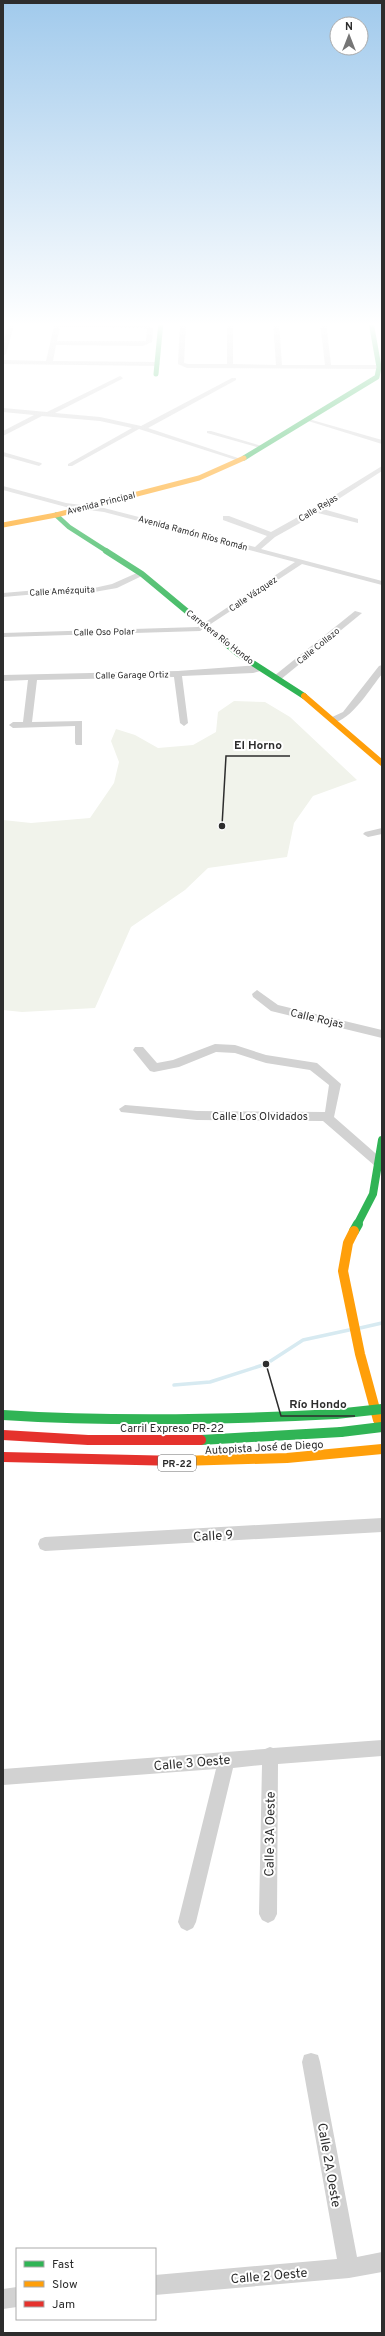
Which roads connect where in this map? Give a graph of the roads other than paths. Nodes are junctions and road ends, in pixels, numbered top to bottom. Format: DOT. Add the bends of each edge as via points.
graph roads {
  1 [pos="134,431"];
  2 [pos="149,431"];
  3 [pos="288,431"];
  4 [pos="346,431"];
  5 [pos="210,432"];
  6 [pos="382,442"];
  7 [pos="262,447"];
  8 [pos="3,454"];
  9 [pos="240,460"];
  10 [pos="39,464"];
  11 [pos="70,465"];
  12 [pos="382,468"];
  13 [pos="3,488"];
  14 [pos="82,508"];
  15 [pos="317,510"];
  16 [pos="56,515"];
  17 [pos="226,518"];
  18 [pos="354,521"];
  19 [pos="3,525"];
  20 [pos="272,535"];
  21 [pos="256,550"];
  22 [pos="300,562"];
  23 [pos="142,574"];
  24 [pos="380,581"];
  25 [pos="3,595"];
  26 [pos="358,613"];
  27 [pos="205,626"];
  28 [pos="3,635"];
  29 [pos="261,668"];
  30 [pos="382,668"];
  31 [pos="178,674"];
  32 [pos="33,677"];
  33 [pos="3,678"];
  34 [pos="277,678"];
  35 [pos="333,720"];
  36 [pos="184,723"];
  37 [pos="28,724"];
  38 [pos="13,725"];
  39 [pos="79,743"];
  40 [pos="382,763"];
  41 [pos="382,831"];
  42 [pos="368,834"];
  43 [pos="257,994"];
  44 [pos="382,1034"];
  45 [pos="139,1050"];
  46 [pos="126,1109"];
  47 [pos="326,1117"];
  48 [pos="382,1140"];
  49 [pos="379,1163"];
  50 [pos="382,1409"];
  51 [pos="3,1415"];
  52 [pos="382,1427"];
  53 [pos="3,1435"];
  54 [pos="382,1435"];
  55 [pos="382,1449"];
  56 [pos="3,1457"];
  57 [pos="382,1525"];
  58 [pos="45,1544"];
  59 [pos="382,1748"];
  60 [pos="270,1755"];
  61 [pos="228,1759"];
  62 [pos="3,1777"];
  63 [pos="268,1914"];
  64 [pos="187,1922"];
  65 [pos="311,2062"];
  66 [pos="382,2262"];
  67 [pos="349,2268"];
  68 [pos="156,2285"];
  69 [pos="16,2297"];
  70 [pos="3,2298"];
  1 -- 11 [label="street"];
  2 -- 9 [label="street"];
  3 -- 7 [label="main road, Avenida Principal"];
  4 -- 6 [label="street"];
  5 -- 7 [label="street"];
  7 -- 9 [label="main road, Avenida Principal"];
  8 -- 10 [label="street"];
  9 -- 14 [label="main road, Avenida Principal" via="199,478"];
  12 -- 15 [label="street, Calle Rejas"];
  13 -- 14 [label="street, Avenida Ramón Ríos Román"];
  14 -- 16 [label="main road, Avenida Principal"];
  14 -- 21 [label="street, Avenida Ramón Ríos Román" via="120,514"];
  15 -- 18 [label="street"];
  15 -- 20 [label="street, Calle Rejas"];
  16 -- 19 [label="main road, Avenida Principal"];
  16 -- 23 [label="main road, Carretera Río Hondo" via="69,527"];
  17 -- 20 [label="street"];
  20 -- 21 [label="street, Calle Rejas"];
  21 -- 22 [label="street, Avenida Ramón Ríos Román"];
  22 -- 24 [label="street, Avenida Ramón Ríos Román"];
  22 -- 27 [label="street, Calle Vázquez"];
  23 -- 25 [label="street, Calle Amézquita" via="114,586 94,590"];
  23 -- 27 [label="main road, Carretera Río Hondo"];
  26 -- 34 [label="street, Calle Collazo"];
  27 -- 28 [label="street, Calle Oso Polar" via="200,629 162,631"];
  27 -- 29 [label="main road, Carretera Río Hondo" via="237,653"];
  29 -- 31 [label="street, Calle Garage Ortiz"];
  29 -- 34 [label="main road, Carretera Río Hondo"];
  30 -- 35 [label="street" via="346,714"];
  31 -- 32 [label="street, Calle Garage Ortiz"];
  31 -- 36 [label="street"];
  32 -- 33 [label="street, Calle Garage Ortiz"];
  32 -- 37 [label="street"];
  34 -- 35 [label="main road, Carretera Río Hondo" via="310,700"];
  35 -- 40 [label="main road, Carretera Río Hondo"];
  37 -- 38 [label="street"];
  37 -- 39 [label="street" via="79,723"];
  41 -- 42 [label="street"];
  43 -- 44 [label="street, Calle Rojas" via="275,1008"];
  45 -- 47 [label="street" via="154,1068 176,1064 215,1048 235,1049 266,1059 313,1066 335,1084 330,1114"];
  46 -- 47 [label="street, Calle Los Olvidados" via="195,1116"];
  47 -- 49 [label="street"];
  48 -- 49 [label="main road"];
  49 -- 54 [label="main road" via="373,1194 348,1243 343,1271 360,1354"];
  50 -- 51 [label="main road, bridge" via="336,1414 190,1421 50,1419"];
  52 -- 53 [label="main road, Carril Expreso PR-22, bridge" via="203,1441"];
  55 -- 56 [label="main road, Autopista José de Diego / PR-22" via="178,1463"];
  57 -- 58 [label="street, Calle 9"];
  59 -- 60 [label="street, Calle 3 Oeste"];
  60 -- 61 [label="street, Calle 3 Oeste"];
  60 -- 63 [label="street, Calle 3A Oeste"];
  61 -- 62 [label="street, Calle 3 Oeste"];
  61 -- 64 [label="street"];
  65 -- 67 [label="street, Calle 2A Oeste"];
  66 -- 67 [label="street, Calle 2 Oeste"];
  67 -- 68 [label="street, Calle 2 Oeste"];
  69 -- 70 [label="street"];
}
